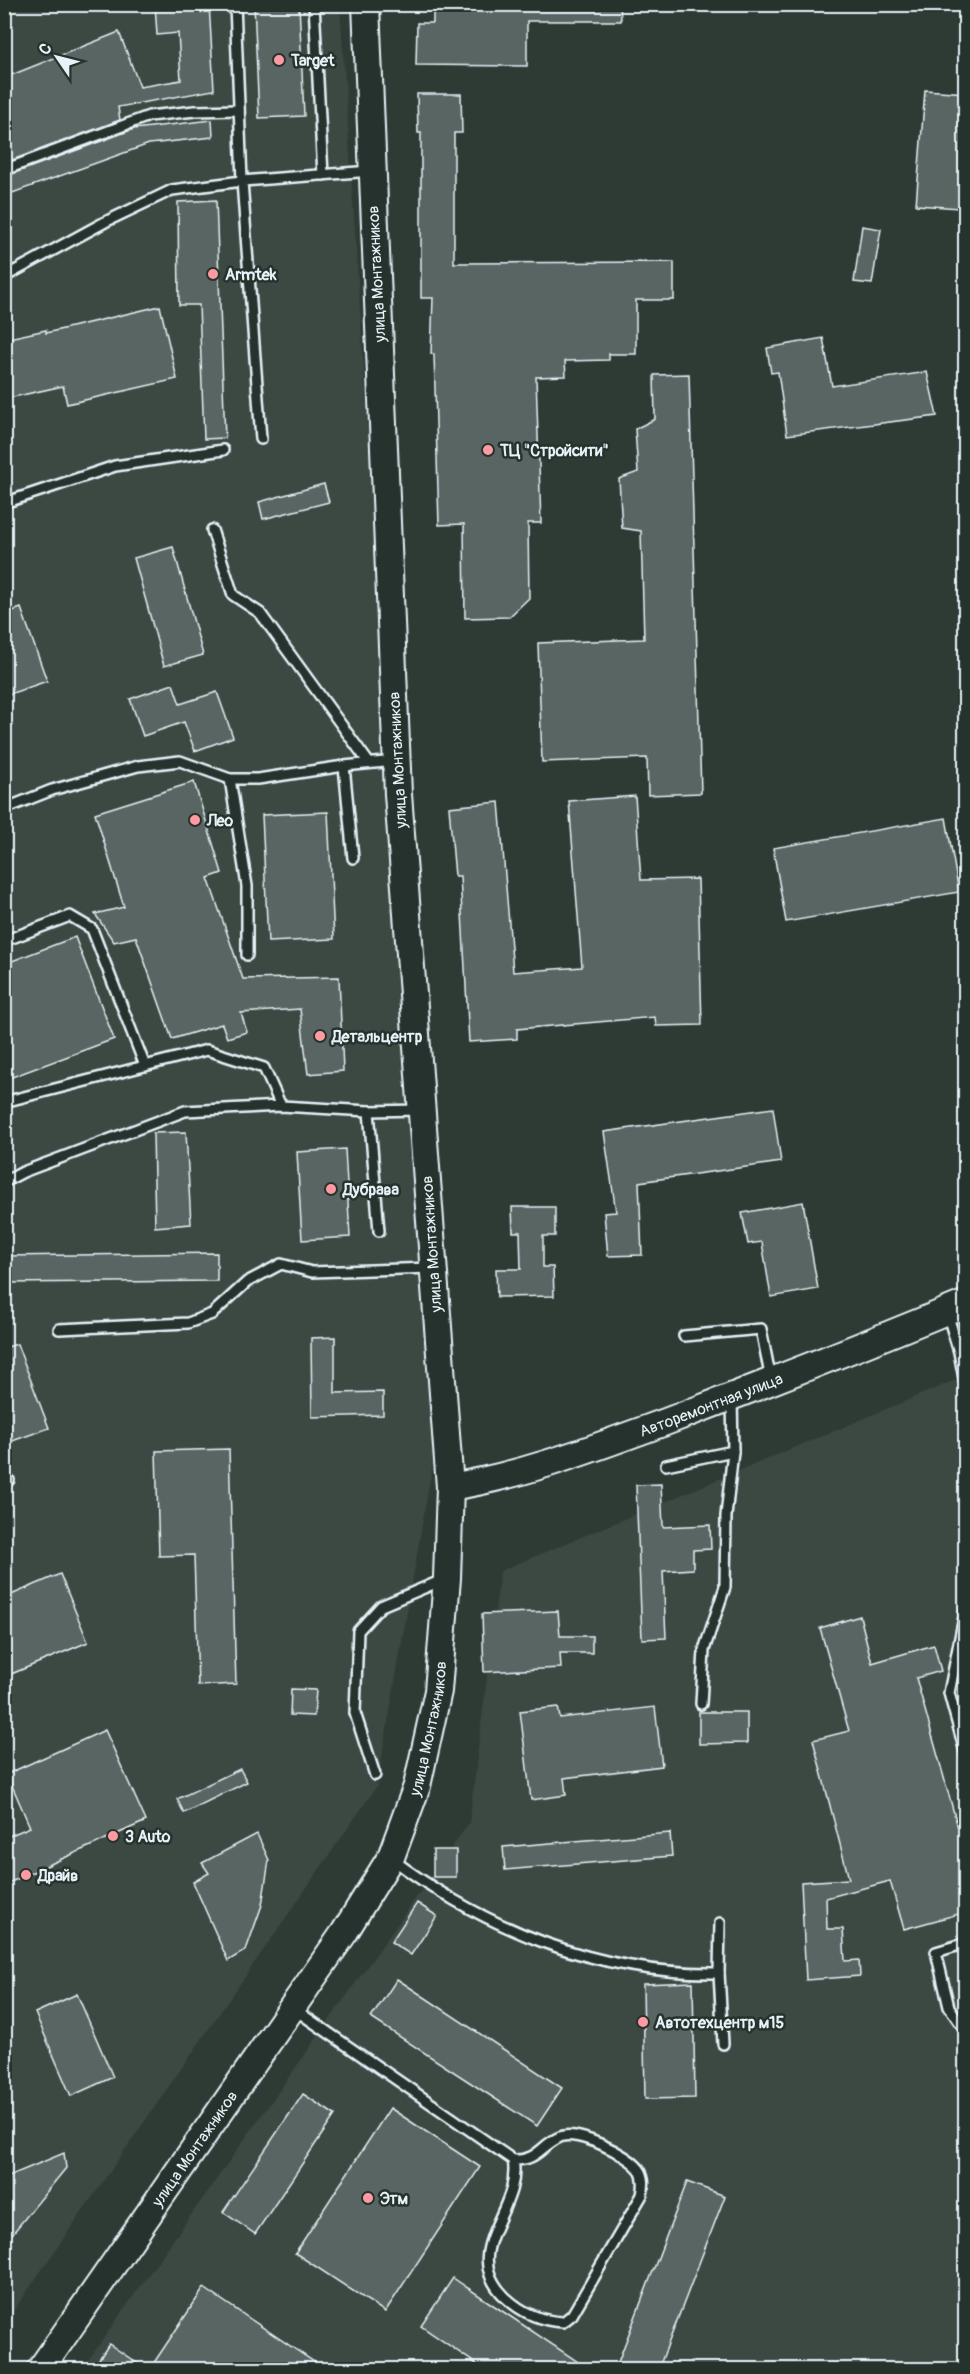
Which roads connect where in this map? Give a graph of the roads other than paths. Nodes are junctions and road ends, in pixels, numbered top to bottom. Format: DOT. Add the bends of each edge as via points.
graph roads {
  1 [pos="235,4"];
  2 [pos="314,4"];
  3 [pos="366,4"];
  4 [pos="239,110"];
  5 [pos="4,170"];
  6 [pos="371,171"];
  7 [pos="323,175"];
  8 [pos="242,181"];
  9 [pos="4,277"];
  10 [pos="261,439"];
  11 [pos="223,450"];
  12 [pos="4,503"];
  13 [pos="212,530"];
  14 [pos="397,761"];
  15 [pos="369,763"];
  16 [pos="344,766"];
  17 [pos="230,779"];
  18 [pos="4,809"];
  19 [pos="353,858"];
  20 [pos="4,941"];
  21 [pos="247,955"];
  22 [pos="145,1066"];
  23 [pos="4,1102"];
  24 [pos="281,1106"];
  25 [pos="423,1110"];
  26 [pos="369,1111"];
  27 [pos="4,1182"];
  28 [pos="379,1231"];
  29 [pos="433,1268"];
  30 [pos="956,1307"];
  31 [pos="59,1329"];
  32 [pos="684,1336"];
  33 [pos="771,1382"];
  34 [pos="966,1389"];
  35 [pos="732,1397"];
  36 [pos="733,1451"];
  37 [pos="666,1465"];
  38 [pos="450,1487"];
  39 [pos="447,1578"];
  40 [pos="966,1607"];
  41 [pos="701,1704"];
  42 [pos="966,1755"];
  43 [pos="375,1775"];
  44 [pos="391,1857"];
  45 [pos="720,1923"];
  46 [pos="966,1943"];
  47 [pos="720,1973"];
  48 [pos="292,2008"];
  49 [pos="966,2031"];
  50 [pos="723,2044"];
  51 [pos="513,2160"];
  52 [pos="40,2370"];
  1 -- 4 [label="lane"];
  2 -- 7 [label="lane"];
  3 -- 6 [label="main road, улица Монтажников"];
  4 -- 5 [label="lane" via="150,116"];
  4 -- 8 [label="lane"];
  6 -- 7 [label="lane"];
  6 -- 14 [label="main road, улица Монтажников"];
  7 -- 8 [label="lane"];
  8 -- 9 [label="lane" via="172,190"];
  8 -- 10 [label="lane"];
  11 -- 12 [label="lane" via="116,466"];
  13 -- 15 [label="lane" via="233,595 260,613"];
  14 -- 15 [label="lane"];
  14 -- 25 [label="main road, улица Монтажников"];
  15 -- 16 [label="lane"];
  16 -- 17 [label="lane" via="258,779"];
  16 -- 19 [label="lane"];
  17 -- 18 [label="lane" via="180,761 149,765 52,790"];
  17 -- 21 [label="lane" via="248,886"];
  20 -- 22 [label="lane" via="70,916 92,929"];
  22 -- 23 [label="lane"];
  22 -- 24 [label="lane" via="207,1050 264,1068"];
  24 -- 26 [label="lane"];
  24 -- 27 [label="lane" via="185,1111"];
  25 -- 26 [label="lane"];
  25 -- 29 [label="main road, улица Монтажников"];
  26 -- 28 [label="lane"];
  29 -- 31 [label="lane" via="312,1272 281,1264 247,1282 212,1314 188,1323"];
  29 -- 38 [label="main road, улица Монтажников"];
  30 -- 33 [label="main road, Авторемонтная улица"];
  30 -- 34 [label="lane"];
  32 -- 33 [label="lane" via="761,1329"];
  33 -- 35 [label="main road, Авторемонтная улица"];
  35 -- 36 [label="lane"];
  35 -- 38 [label="main road, Авторемонтная улица" via="520,1473"];
  36 -- 37 [label="lane"];
  36 -- 41 [label="lane" via="726,1516 725,1587 704,1650"];
  38 -- 39 [label="main road, улица Монтажников"];
  39 -- 43 [label="lane" via="381,1606 358,1631 355,1713"];
  39 -- 44 [label="main road, улица Монтажников" via="438,1691 417,1786"];
  40 -- 42 [label="lane" via="949,1693"];
  44 -- 47 [label="lane" via="418,1879 473,1911 552,1947 679,1974"];
  44 -- 48 [label="main road, улица Монтажников"];
  45 -- 47 [label="lane"];
  46 -- 49 [label="lane" via="936,1952 949,2007"];
  47 -- 50 [label="lane"];
  48 -- 51 [label="lane"];
  48 -- 52 [label="main road, улица Монтажников"];
  51 -- 51 [label="lane" via="526,2161 561,2136 578,2135 596,2141 638,2167 644,2183 642,2195 619,2235 572,2315 563,2322 545,2321 517,2308 495,2288 488,2269 488,2245 516,2176"];
}
